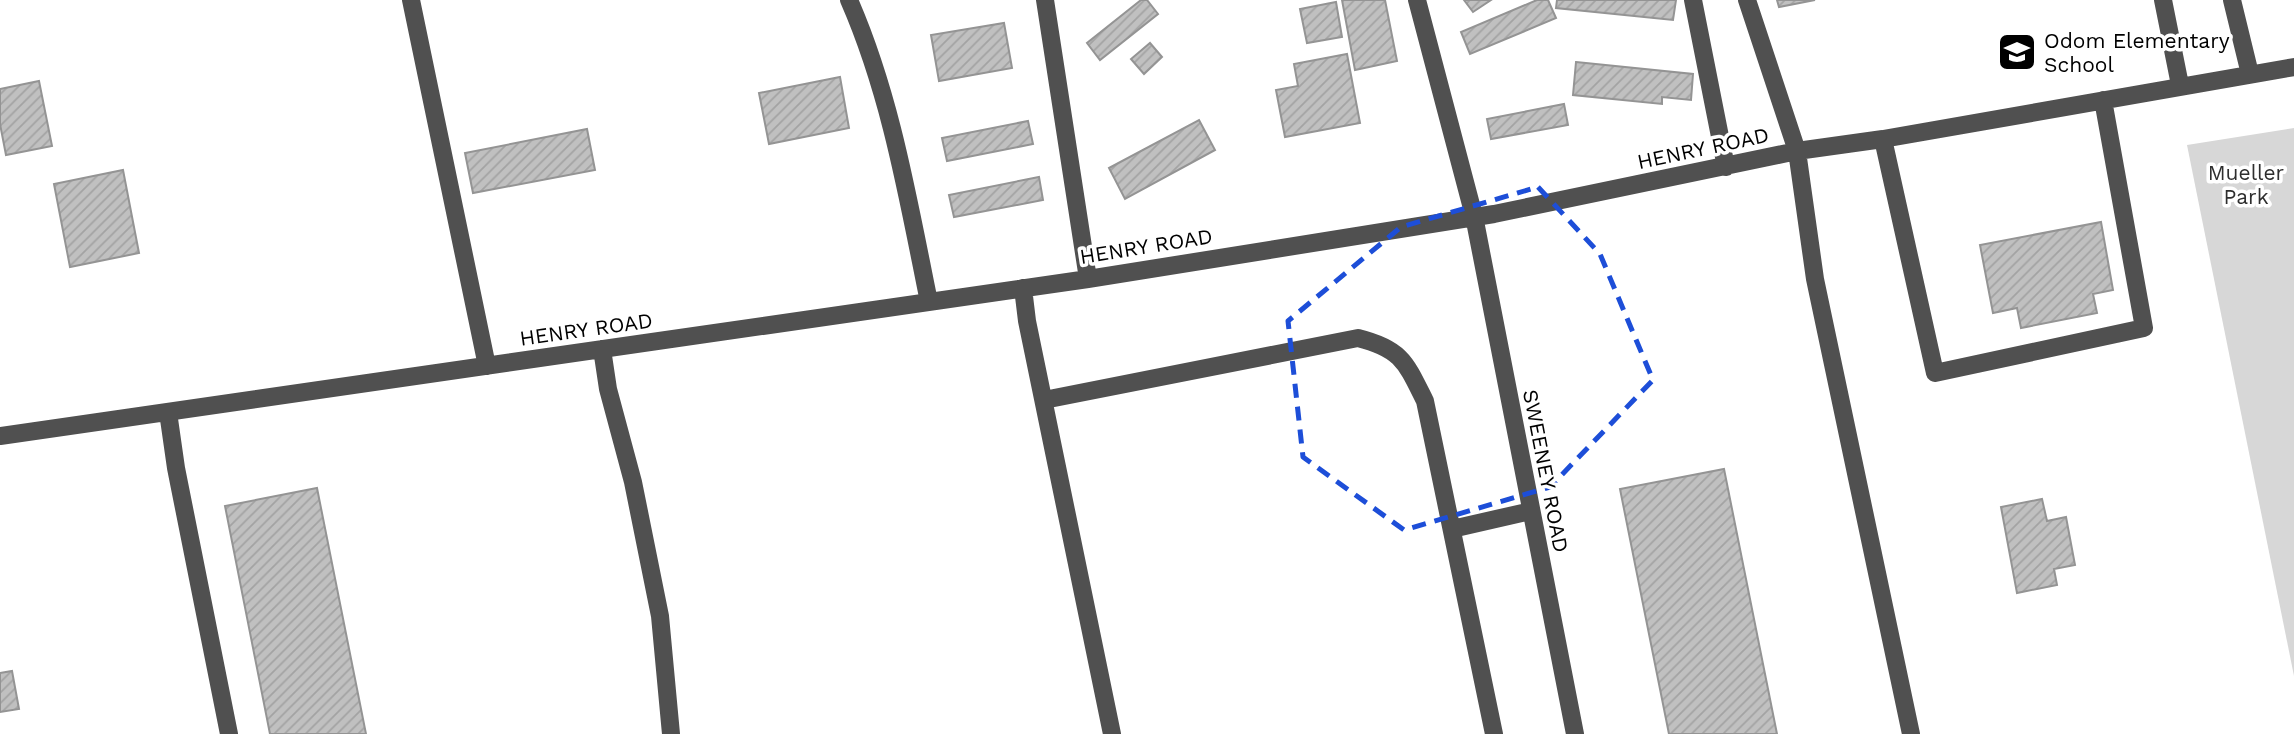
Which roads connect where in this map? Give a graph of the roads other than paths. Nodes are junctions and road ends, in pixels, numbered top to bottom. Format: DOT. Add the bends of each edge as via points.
graph roads {
  1 [pos="411,0"];
  2 [pos="849,0"];
  3 [pos="1045,0"];
  4 [pos="1417,0"];
  5 [pos="1693,0"];
  6 [pos="1747,0"];
  7 [pos="2163,0"];
  8 [pos="2232,0"];
  9 [pos="2294,67"];
  10 [pos="2250,74"];
  11 [pos="2180,85"];
  12 [pos="2103,100"];
  13 [pos="1883,139"];
  14 [pos="1797,151"];
  15 [pos="1726,167"];
  16 [pos="1474,216"];
  17 [pos="1088,279"];
  18 [pos="1023,288"];
  19 [pos="929,302"];
  20 [pos="602,349"];
  21 [pos="487,366"];
  22 [pos="1044,400"];
  23 [pos="168,412"];
  24 [pos="0,436"];
  25 [pos="1531,511"];
  26 [pos="1452,529"];
  27 [pos="229,734"];
  28 [pos="671,734"];
  29 [pos="1112,734"];
  30 [pos="1494,734"];
  31 [pos="1574,734"];
  32 [pos="1911,734"];
  1 -- 21 [label="street"];
  2 -- 19 [label="street" via="892,119"];
  3 -- 17 [label="street"];
  4 -- 16 [label="street, SWEENEY ROAD"];
  5 -- 15 [label="street"];
  6 -- 14 [label="street"];
  7 -- 11 [label="street"];
  8 -- 10 [label="street"];
  9 -- 10 [label="street, HENRY ROAD"];
  10 -- 11 [label="street, HENRY ROAD"];
  11 -- 12 [label="street, HENRY ROAD"];
  12 -- 13 [label="street, HENRY ROAD"];
  12 -- 13 [label="street" via="2144,328 1935,373"];
  13 -- 14 [label="street, HENRY ROAD"];
  14 -- 15 [label="street, HENRY ROAD"];
  14 -- 32 [label="street" via="1815,279"];
  15 -- 16 [label="street, HENRY ROAD"];
  16 -- 17 [label="street, HENRY ROAD"];
  16 -- 25 [label="street, SWEENEY ROAD"];
  17 -- 18 [label="street, HENRY ROAD"];
  18 -- 19 [label="street, HENRY ROAD"];
  18 -- 22 [label="street"];
  19 -- 20 [label="street, HENRY ROAD"];
  20 -- 21 [label="street, HENRY ROAD"];
  20 -- 28 [label="street" via="660,616"];
  21 -- 23 [label="street, HENRY ROAD"];
  22 -- 26 [label="street" via="1358,338 1382,344 1406,363 1424,401"];
  22 -- 29 [label="street"];
  23 -- 24 [label="street, HENRY ROAD"];
  23 -- 27 [label="street"];
  25 -- 26 [label="street"];
  25 -- 31 [label="street, SWEENEY ROAD"];
  26 -- 30 [label="street"];
}
